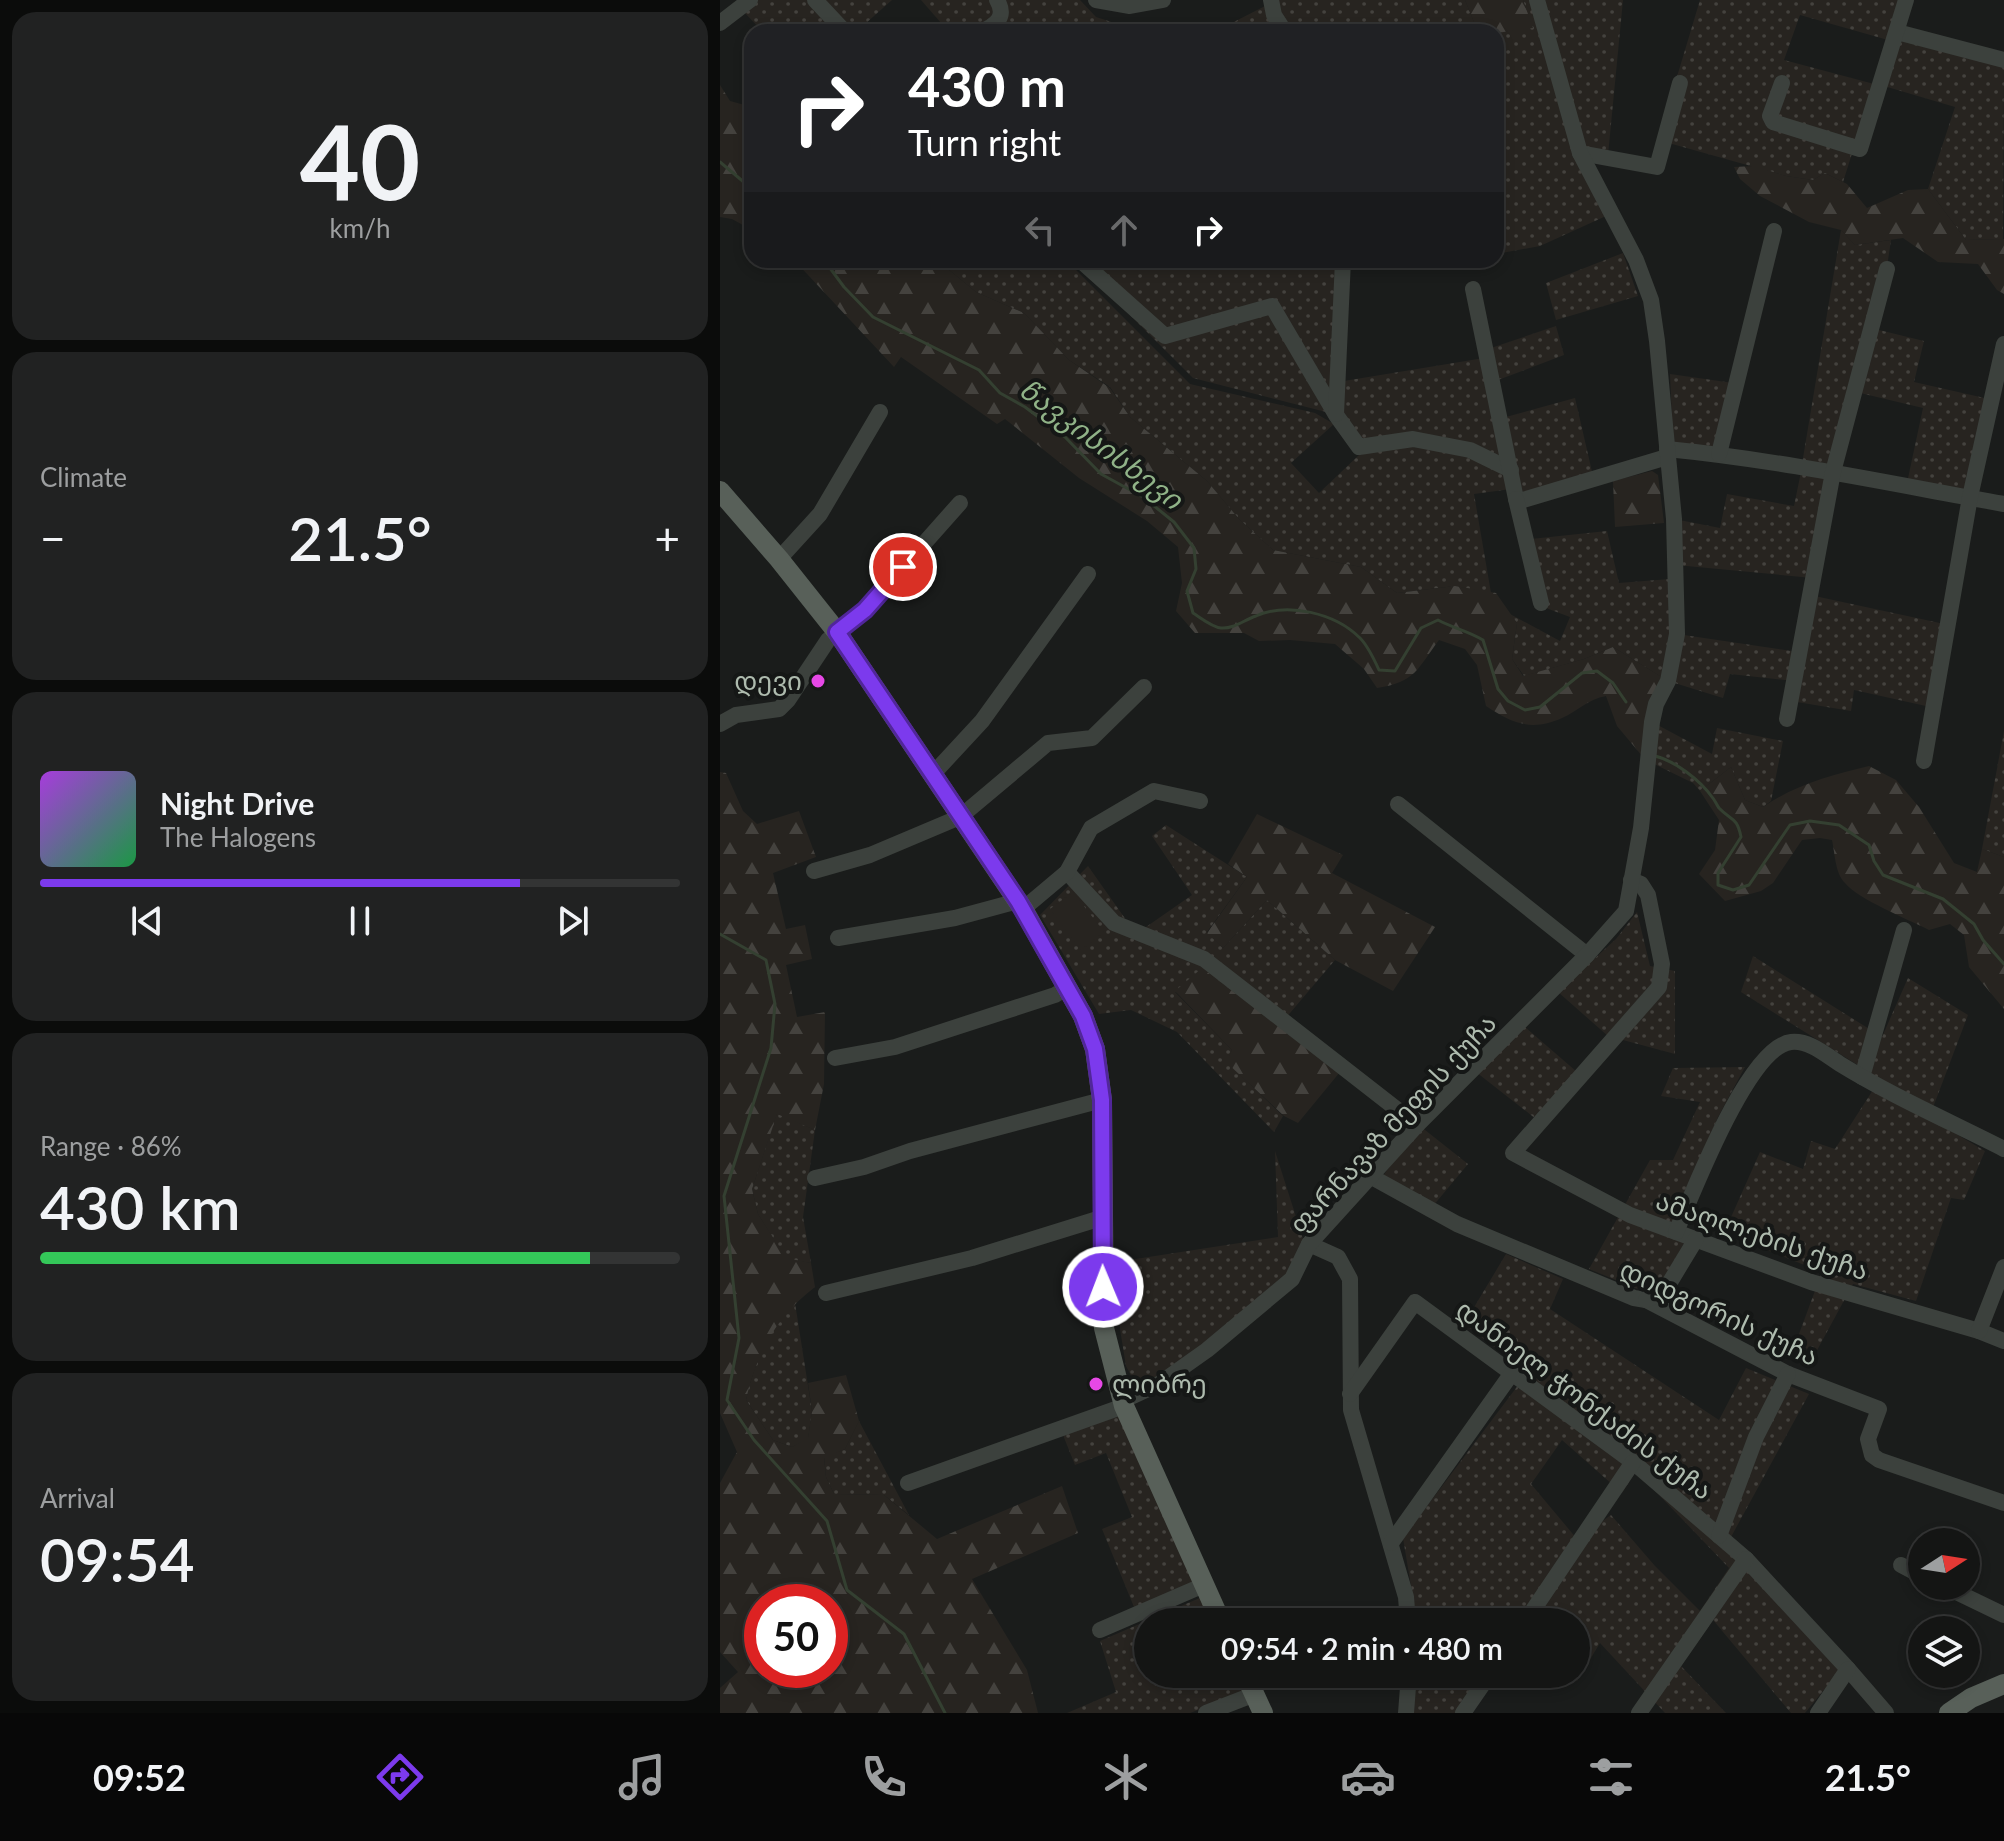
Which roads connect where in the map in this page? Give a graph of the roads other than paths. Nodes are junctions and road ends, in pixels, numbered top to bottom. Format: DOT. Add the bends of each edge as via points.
graph roads {
  1 [pos="750,0"];
  2 [pos="815,0"];
  3 [pos="997,0"];
  4 [pos="1096,0"];
  5 [pos="1163,0"];
  6 [pos="1271,0"];
  7 [pos="1537,0"];
  8 [pos="1906,0"];
  9 [pos="720,23"];
  10 [pos="838,24"];
  11 [pos="996,24"];
  12 [pos="1280,24"];
  13 [pos="1897,32"];
  14 [pos="2004,60"];
  15 [pos="1680,83"];
  16 [pos="1782,83"];
  17 [pos="1580,153"];
  18 [pos="1774,231"];
  19 [pos="1089,268"];
  20 [pos="1343,268"];
  21 [pos="1887,269"];
  22 [pos="1473,289"];
  23 [pos="2004,344"];
  24 [pos="880,412"];
  25 [pos="1336,415"];
  26 [pos="1667,453"];
  27 [pos="1719,454"];
  28 [pos="1511,470"];
  29 [pos="1833,472"];
  30 [pos="720,491"];
  31 [pos="1970,497"];
  32 [pos="1516,499"];
  33 [pos="960,503"];
  34 [pos="2004,504"];
  35 [pos="779,559"];
  36 [pos="1088,574"];
  37 [pos="1541,603"];
  38 [pos="837,632"];
  39 [pos="1144,687"];
  40 [pos="1787,719"];
  41 [pos="720,724"];
  42 [pos="1924,761"];
  43 [pos="932,775"];
  44 [pos="1200,801"];
  45 [pos="1398,804"];
  46 [pos="960,817"];
  47 [pos="814,871"];
  48 [pos="1067,872"];
  49 [pos="1631,880"];
  50 [pos="1021,905"];
  51 [pos="1904,930"];
  52 [pos="838,938"];
  53 [pos="1587,955"];
  54 [pos="1068,987"];
  55 [pos="835,1058"];
  56 [pos="1862,1077"];
  57 [pos="1102,1100"];
  58 [pos="1417,1125"];
  59 [pos="2004,1149"];
  60 [pos="1370,1176"];
  61 [pos="815,1178"];
  62 [pos="1101,1218"];
  63 [pos="1676,1232"];
  64 [pos="1696,1239"];
  65 [pos="1309,1244"];
  66 [pos="2004,1267"];
  67 [pos="826,1293"];
  68 [pos="1646,1300"];
  69 [pos="1979,1331"];
  70 [pos="2004,1341"];
  71 [pos="1512,1373"];
  72 [pos="1788,1374"];
  73 [pos="1350,1394"];
  74 [pos="1123,1403"];
  75 [pos="1633,1462"];
  76 [pos="908,1483"];
  77 [pos="2004,1503"];
  78 [pos="1719,1536"];
  79 [pos="1391,1543"];
  80 [pos="1746,1559"];
  81 [pos="1901,1565"];
  82 [pos="1908,1569"];
  83 [pos="1204,1585"];
  84 [pos="1973,1600"];
  85 [pos="1215,1608"];
  86 [pos="1407,1608"];
  87 [pos="1534,1608"];
  88 [pos="2004,1615"];
  89 [pos="1100,1630"];
  90 [pos="1848,1669"];
  91 [pos="2004,1684"];
  92 [pos="1408,1688"];
  93 [pos="1480,1688"];
  94 [pos="1259,1704"];
  95 [pos="1206,1713"];
  96 [pos="1406,1713"];
  97 [pos="1463,1713"];
  98 [pos="1639,1713"];
  99 [pos="1818,1713"];
  100 [pos="1886,1713"];
  101 [pos="1949,1713"];
  1 -- 9 [label="street"];
  2 -- 10 [label="street"];
  3 -- 11 [label="street" via="1002,10"];
  4 -- 5 [label="street" via="1130,6"];
  6 -- 12 [label="street"];
  7 -- 17 [label="street, ფარნავაზ მეფის ქუჩა"];
  8 -- 13 [label="street"];
  13 -- 14 [label="street"];
  13 -- 16 [label="street" via="1860,149 1771,121"];
  15 -- 17 [label="street" via="1657,167"];
  17 -- 26 [label="street, ფარნავაზ მეფის ქუჩა" via="1624,234 1651,300"];
  18 -- 27 [label="street"];
  19 -- 25 [label="street" via="1165,336 1272,306"];
  20 -- 25 [label="street"];
  21 -- 29 [label="street"];
  22 -- 28 [label="street"];
  23 -- 31 [label="street"];
  24 -- 35 [label="street" via="820,514"];
  25 -- 28 [label="street" via="1362,448 1413,439 1470,450"];
  26 -- 27 [label="street"];
  26 -- 32 [label="street"];
  26 -- 49 [label="street, ფარნავაზ მეფის ქუჩა" via="1677,634 1668,681 1652,722"];
  27 -- 29 [label="street"];
  28 -- 32 [label="street"];
  29 -- 31 [label="street"];
  29 -- 40 [label="street"];
  30 -- 35 [label="main road"];
  31 -- 34 [label="street"];
  31 -- 42 [label="street"];
  32 -- 37 [label="street"];
  33 -- 38 [label="street" via="865,610"];
  35 -- 38 [label="main road"];
  36 -- 43 [label="street" via="982,721"];
  38 -- 41 [label="street" via="779,709 736,715"];
  38 -- 43 [label="main road"];
  39 -- 46 [label="street" via="1092,738 1048,743"];
  43 -- 46 [label="main road"];
  44 -- 48 [label="street" via="1154,791 1091,828"];
  45 -- 53 [label="street"];
  46 -- 47 [label="street" via="870,855"];
  46 -- 50 [label="main road"];
  48 -- 50 [label="street"];
  48 -- 58 [label="street" via="1114,923 1204,959"];
  49 -- 53 [label="street, ფარნავაზ მეფის ქუჩა" via="1626,911"];
  49 -- 63 [label="street, ამაღლების ქუჩა" via="1648,895 1662,964 1659,987 1513,1153 1630,1215"];
  50 -- 52 [label="street"];
  50 -- 54 [label="main road"];
  51 -- 56 [label="street"];
  53 -- 58 [label="street, ფარნავაზ მეფის ქუჩა"];
  54 -- 55 [label="street" via="895,1047"];
  54 -- 57 [label="main road" via="1095,1049"];
  56 -- 59 [label="street"];
  56 -- 63 [label="street" via="1806,1043 1788,1042 1766,1055 1725,1120"];
  57 -- 61 [label="street"];
  57 -- 62 [label="main road"];
  58 -- 60 [label="street, ფარნავაზ მეფის ქუჩა"];
  60 -- 65 [label="street, ფარნავაზ მეფის ქუჩა"];
  60 -- 68 [label="street, დიდგორის ქუჩა" via="1465,1228"];
  62 -- 67 [label="street" via="972,1258"];
  62 -- 74 [label="main road" via="1104,1328"];
  63 -- 64 [label="street, ამაღლების ქუჩა"];
  64 -- 68 [label="street" via="1664,1292"];
  64 -- 69 [label="street, ამაღლების ქუჩა" via="1811,1282"];
  65 -- 73 [label="street" via="1338,1257 1350,1279"];
  65 -- 74 [label="street, ფარნავაზ მეფის ქუჩა" via="1292,1279 1207,1350"];
  66 -- 69 [label="street"];
  68 -- 72 [label="street, დიდგორის ქუჩა"];
  69 -- 70 [label="street, ამაღლების ქუჩა"];
  71 -- 73 [label="street, დანიელ ჭონქაძის ქუჩა" via="1415,1302"];
  71 -- 75 [label="street, დანიელ ჭონქაძის ქუჩა"];
  71 -- 79 [label="street"];
  72 -- 77 [label="street, დიდგორის ქუჩა" via="1879,1409 1868,1439 1868,1448 1879,1460"];
  72 -- 78 [label="street" via="1756,1437"];
  73 -- 79 [label="street"];
  74 -- 76 [label="street, ფარნავაზ მეფის ქუჩა"];
  74 -- 83 [label="main road"];
  75 -- 78 [label="street, დანიელ ჭონქაძის ქუჩა"];
  75 -- 87 [label="street"];
  78 -- 80 [label="street, დანიელ ჭონქაძის ქუჩა"];
  79 -- 86 [label="street"];
  80 -- 90 [label="street, დანიელ ჭონქაძის ქუჩა"];
  80 -- 98 [label="street"];
  81 -- 82 [label="street"];
  83 -- 85 [label="main road"];
  83 -- 89 [label="street"];
  84 -- 88 [label="street"];
  90 -- 99 [label="street"];
  90 -- 100 [label="street, დანიელ ჭონქაძის ქუჩა"];
  91 -- 101 [label="main road"];
  92 -- 96 [label="street"];
  93 -- 97 [label="street"];
  94 -- 95 [label="street"];
}
